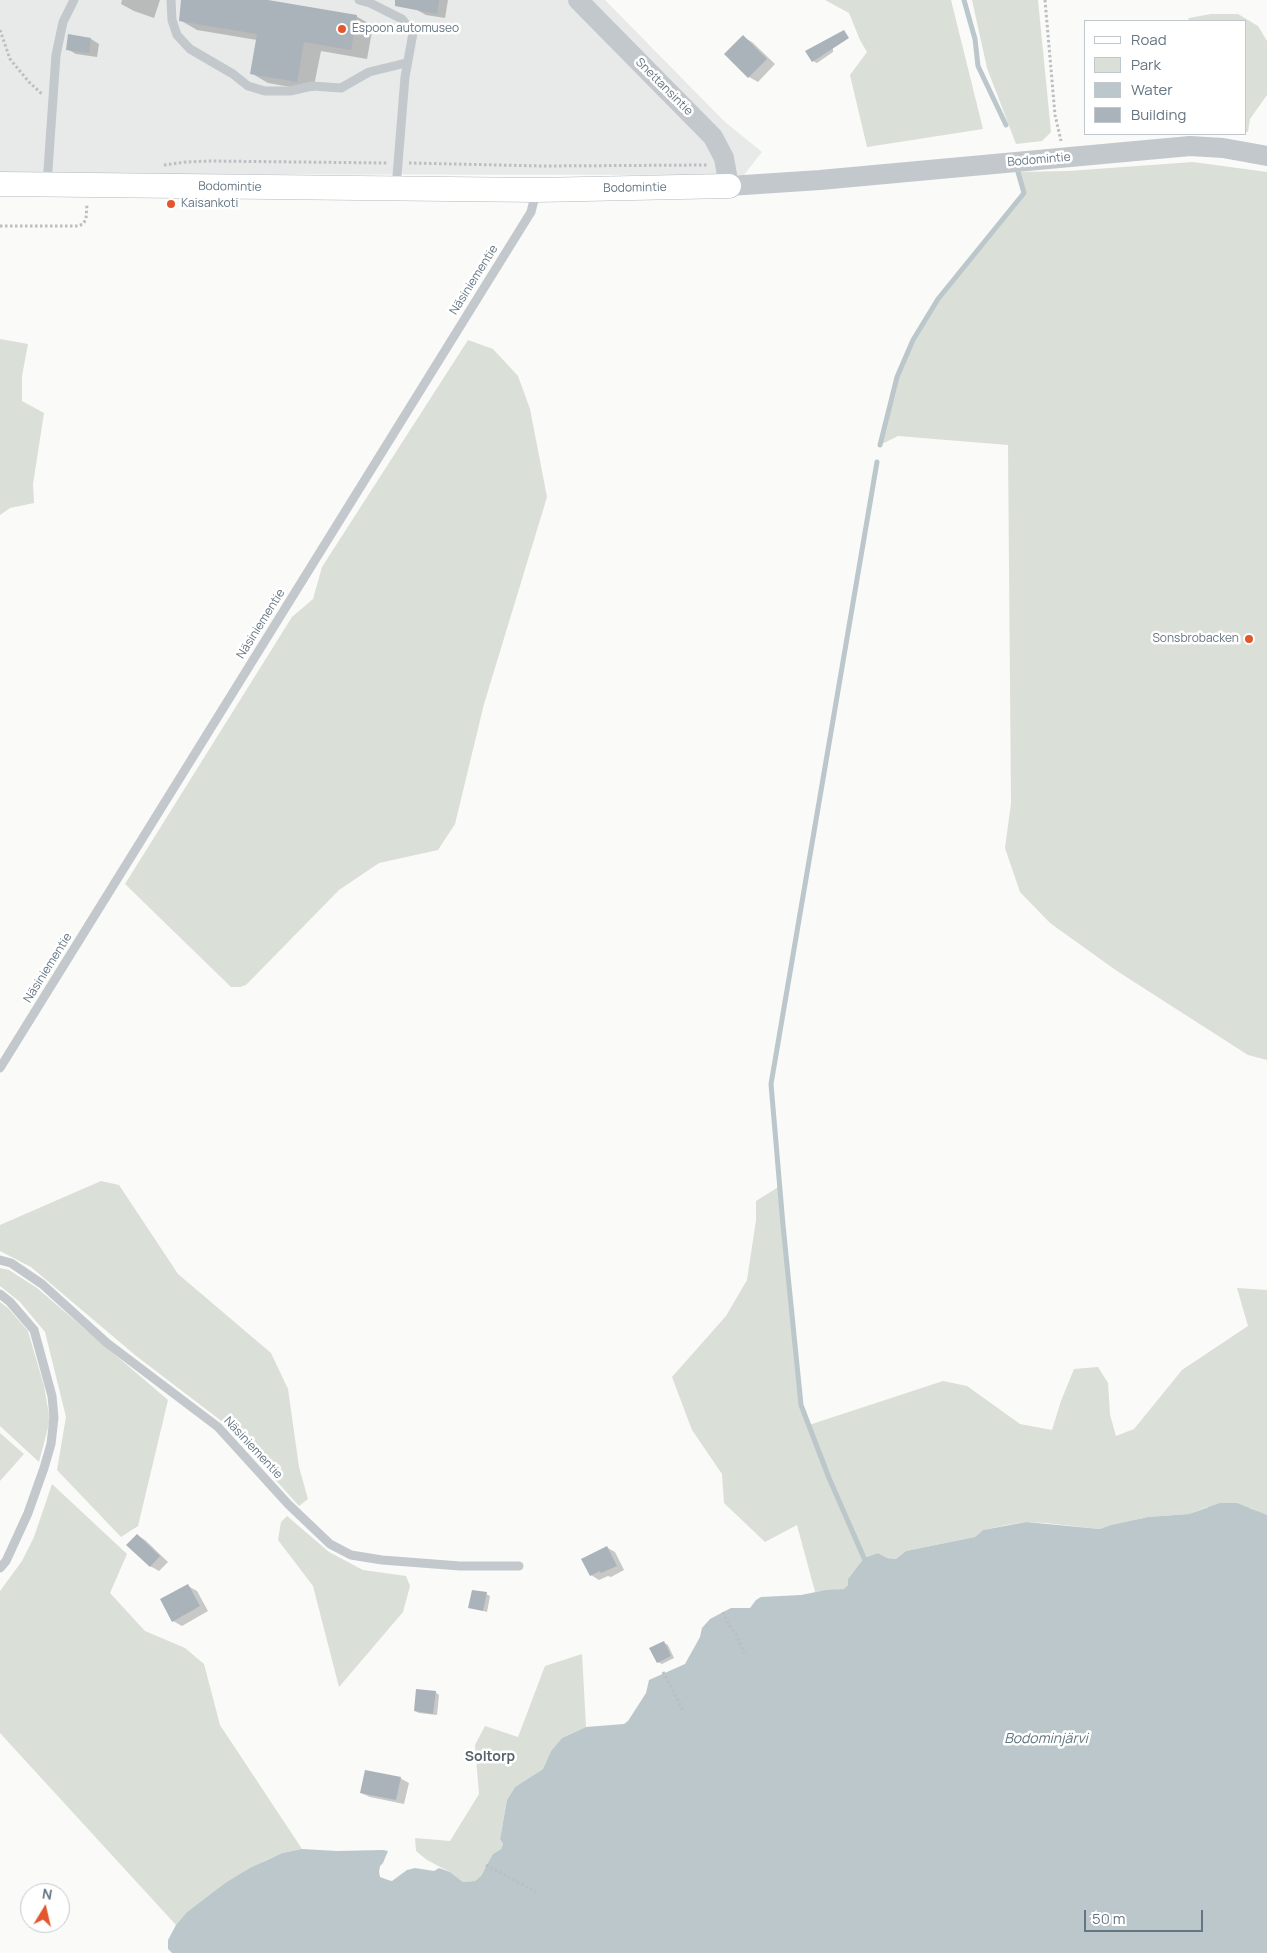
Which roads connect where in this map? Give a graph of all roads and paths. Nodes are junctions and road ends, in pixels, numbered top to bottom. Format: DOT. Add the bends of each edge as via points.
graph roads {
  1 [pos="74,0"];
  2 [pos="170,0"];
  3 [pos="359,0"];
  4 [pos="578,0"];
  5 [pos="1045,0"];
  6 [pos="0,30"];
  7 [pos="406,63"];
  8 [pos="52,102"];
  9 [pos="1267,156"];
  10 [pos="1066,157"];
  11 [pos="0,184"];
  12 [pos="46,184"];
  13 [pos="729,186"];
  14 [pos="396,188"];
  15 [pos="537,190"];
  16 [pos="87,199"];
  17 [pos="0,226"];
  18 [pos="0,1068"];
  19 [pos="0,1260"];
  20 [pos="0,1294"];
  21 [pos="518,1566"];
  22 [pos="0,1568"];
  23 [pos="723,1612"];
  24 [pos="744,1653"];
  25 [pos="663,1672"];
  26 [pos="684,1712"];
  27 [pos="486,1865"];
  28 [pos="536,1892"];
  1 -- 8 [label="lane" via="63,22"];
  2 -- 7 [label="lane" via="177,35 190,49 225,68 248,86 265,91 290,92 312,86 341,88 370,72"];
  3 -- 7 [label="lane" via="402,19 413,33"];
  4 -- 13 [label="street, Snettansintie" via="713,137 724,158"];
  5 -- 10 [label="path" via="1055,114"];
  6 -- 8 [label="path" via="10,59"];
  7 -- 14 [label="lane"];
  8 -- 12 [label="lane"];
  9 -- 10 [label="street, Bodomintie" via="1190,146"];
  10 -- 13 [label="street, Bodomintie"];
  11 -- 12 [label="main road, Bodomintie"];
  12 -- 14 [label="main road, Bodomintie"];
  13 -- 15 [label="main road, Bodomintie"];
  14 -- 15 [label="main road, Bodomintie"];
  15 -- 18 [label="lane, Näsiniementie" via="531,212"];
  16 -- 17 [label="path" via="86,220 78,226"];
  19 -- 21 [label="lane, Näsiniementie" via="11,1263 42,1284 107,1343 218,1427 288,1504 330,1544 351,1555 382,1560 460,1566"];
  20 -- 22 [label="lane" via="34,1330 52,1396 54,1418 51,1444 28,1513"];
  23 -- 24 [label="path"];
  25 -- 26 [label="path"];
  27 -- 28 [label="path"];
}
